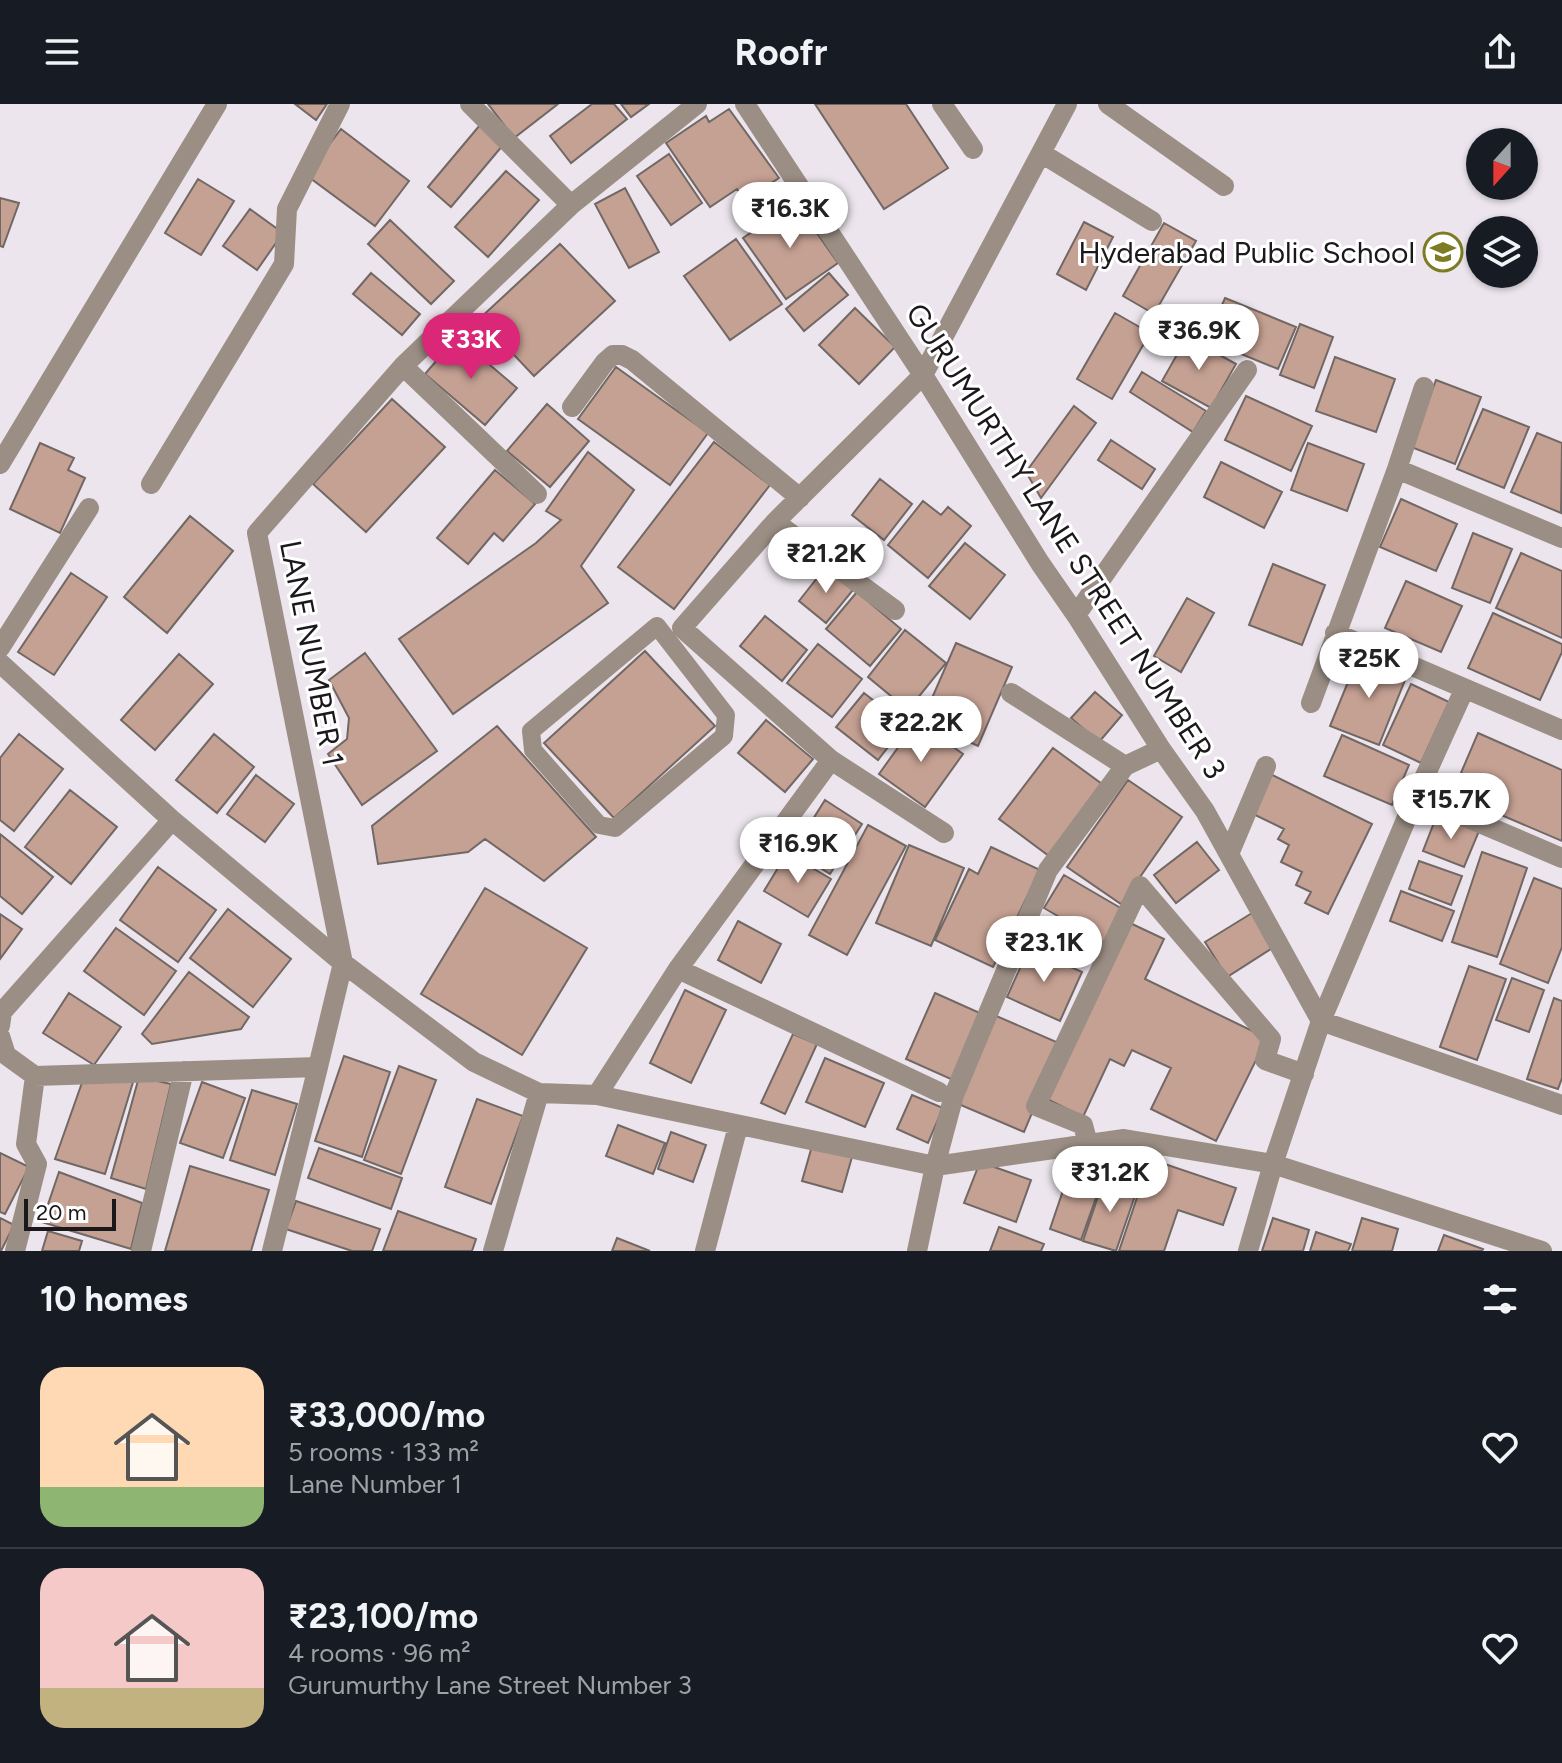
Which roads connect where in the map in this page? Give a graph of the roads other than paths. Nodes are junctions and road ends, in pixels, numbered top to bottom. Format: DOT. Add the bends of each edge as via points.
graph roads {
  1 [pos="217,104"];
  2 [pos="340,104"];
  3 [pos="470,104"];
  4 [pos="697,104"];
  5 [pos="745,104"];
  6 [pos="942,104"];
  7 [pos="1067,104"];
  8 [pos="1108,104"];
  9 [pos="973,149"];
  10 [pos="1041,153"];
  11 [pos="1224,186"];
  12 [pos="571,205"];
  13 [pos="1152,221"];
  14 [pos="403,366"];
  15 [pos="1247,370"];
  16 [pos="923,375"];
  17 [pos="1424,387"];
  18 [pos="572,407"];
  19 [pos="0,464"];
  20 [pos="1397,469"];
  21 [pos="151,484"];
  22 [pos="537,494"];
  23 [pos="800,498"];
  24 [pos="89,508"];
  25 [pos="775,522"];
  26 [pos="1562,538"];
  27 [pos="895,610"];
  28 [pos="1076,615"];
  29 [pos="674,632"];
  30 [pos="1335,633"];
  31 [pos="0,648"];
  32 [pos="0,663"];
  33 [pos="1464,690"];
  34 [pos="1011,693"];
  35 [pos="1311,703"];
  36 [pos="1562,730"];
  37 [pos="1161,749"];
  38 [pos="831,760"];
  39 [pos="1125,766"];
  40 [pos="1266,766"];
  41 [pos="1416,796"];
  42 [pos="172,820"];
  43 [pos="944,833"];
  44 [pos="1229,854"];
  45 [pos="1562,858"];
  46 [pos="343,963"];
  47 [pos="678,969"];
  48 [pos="1321,1021"];
  49 [pos="0,1026"];
  50 [pos="0,1036"];
  51 [pos="318,1067"];
  52 [pos="184,1071"];
  53 [pos="1304,1074"];
  54 [pos="35,1076"];
  55 [pos="939,1092"];
  56 [pos="539,1093"];
  57 [pos="597,1095"];
  58 [pos="1562,1105"];
  59 [pos="738,1126"];
  60 [pos="1088,1144"];
  61 [pos="1273,1164"];
  62 [pos="935,1166"];
  63 [pos="15,1251"];
  64 [pos="141,1251"];
  65 [pos="272,1251"];
  66 [pos="493,1251"];
  67 [pos="705,1251"];
  68 [pos="917,1251"];
  69 [pos="1248,1251"];
  70 [pos="1542,1251"];
  1 -- 19 [label="street"];
  2 -- 21 [label="street" via="287,209 284,264"];
  3 -- 12 [label="street"];
  4 -- 12 [label="street, LANE NUMBER 1"];
  5 -- 16 [label="street, GURUMURTHY LANE STREET NUMBER 3"];
  6 -- 9 [label="street"];
  7 -- 10 [label="street"];
  8 -- 11 [label="street"];
  10 -- 13 [label="street"];
  10 -- 16 [label="street"];
  12 -- 14 [label="street, LANE NUMBER 1"];
  14 -- 22 [label="street"];
  14 -- 46 [label="street, LANE NUMBER 1" via="257,533"];
  15 -- 28 [label="street"];
  16 -- 23 [label="street"];
  16 -- 28 [label="street, GURUMURTHY LANE STREET NUMBER 3"];
  17 -- 20 [label="street"];
  18 -- 23 [label="street" via="605,362 622,355"];
  20 -- 26 [label="street"];
  20 -- 30 [label="street"];
  23 -- 25 [label="street"];
  24 -- 31 [label="street"];
  25 -- 27 [label="street"];
  25 -- 29 [label="street"];
  28 -- 37 [label="street, GURUMURTHY LANE STREET NUMBER 3"];
  29 -- 29 [label="lane" via="657,626 531,731 533,750 599,825 615,828 724,736 726,715"];
  29 -- 38 [label="street"];
  30 -- 33 [label="street"];
  30 -- 35 [label="street"];
  32 -- 42 [label="street"];
  33 -- 36 [label="street"];
  33 -- 41 [label="street"];
  34 -- 39 [label="street"];
  37 -- 39 [label="street"];
  37 -- 44 [label="street, GURUMURTHY LANE STREET NUMBER 3"];
  38 -- 43 [label="street"];
  38 -- 47 [label="street"];
  39 -- 62 [label="street" via="1048,870 954,1095"];
  40 -- 44 [label="street"];
  41 -- 45 [label="street"];
  41 -- 48 [label="street"];
  42 -- 46 [label="street"];
  42 -- 49 [label="street" via="2,1012"];
  44 -- 48 [label="street, GURUMURTHY LANE STREET NUMBER 3"];
  46 -- 51 [label="street"];
  46 -- 56 [label="street" via="474,1062"];
  47 -- 55 [label="street"];
  47 -- 57 [label="street"];
  48 -- 53 [label="street"];
  48 -- 58 [label="street"];
  50 -- 54 [label="street" via="6,1055"];
  51 -- 52 [label="street"];
  51 -- 65 [label="street"];
  52 -- 54 [label="street"];
  52 -- 64 [label="street"];
  53 -- 60 [label="street" via="1265,1060 1271,1039 1140,886 1036,1106 1083,1125"];
  53 -- 61 [label="street"];
  54 -- 63 [label="street" via="26,1144 37,1164"];
  56 -- 57 [label="street"];
  56 -- 66 [label="street"];
  57 -- 59 [label="street"];
  59 -- 62 [label="street"];
  59 -- 67 [label="street"];
  60 -- 61 [label="street" via="1124,1139"];
  60 -- 62 [label="street"];
  61 -- 69 [label="street"];
  61 -- 70 [label="street"];
  62 -- 68 [label="street"];
}
